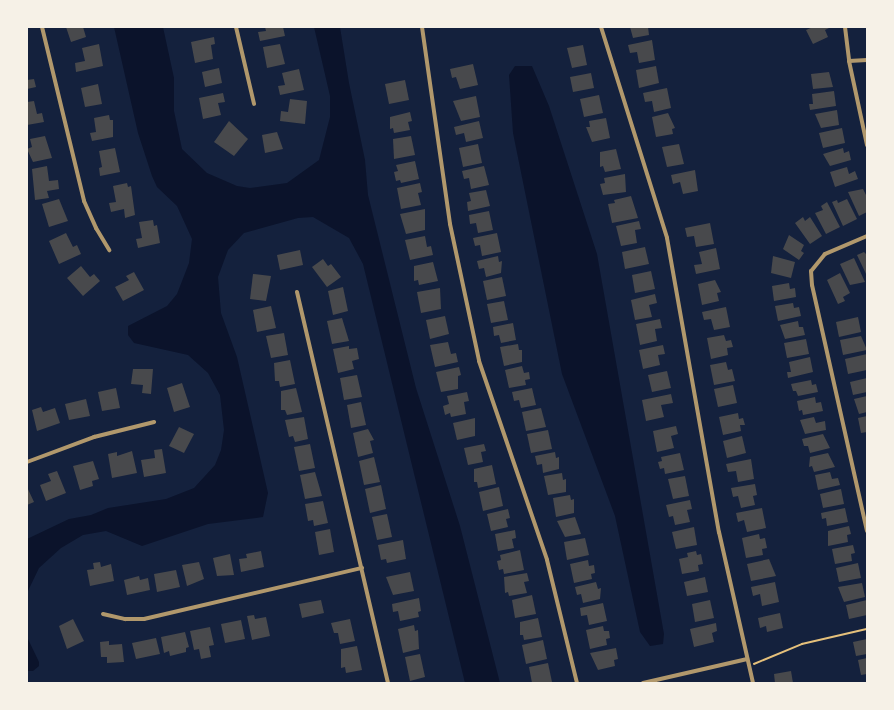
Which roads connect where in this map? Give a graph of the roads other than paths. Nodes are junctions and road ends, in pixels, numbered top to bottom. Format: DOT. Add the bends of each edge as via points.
graph roads {
  1 [pos="42,27"];
  2 [pos="236,27"];
  3 [pos="422,27"];
  4 [pos="601,27"];
  5 [pos="845,27"];
  6 [pos="867,60"];
  7 [pos="849,61"];
  8 [pos="254,104"];
  9 [pos="867,145"];
  10 [pos="867,236"];
  11 [pos="109,250"];
  12 [pos="297,292"];
  13 [pos="154,422"];
  14 [pos="27,462"];
  15 [pos="867,531"];
  16 [pos="362,568"];
  17 [pos="103,614"];
  18 [pos="747,659"];
  19 [pos="388,683"];
  20 [pos="576,683"];
  21 [pos="643,683"];
  22 [pos="753,683"];
  1 -- 11 [label="street" via="84,201"];
  2 -- 8 [label="street"];
  3 -- 20 [label="street" via="450,224 479,361 547,560"];
  4 -- 18 [label="street" via="667,238 719,532"];
  5 -- 7 [label="street"];
  6 -- 7 [label="street"];
  7 -- 9 [label="street"];
  10 -- 15 [label="street" via="825,254 811,271"];
  12 -- 16 [label="street"];
  13 -- 14 [label="street" via="94,437"];
  16 -- 17 [label="street" via="144,619"];
  16 -- 19 [label="street"];
  18 -- 21 [label="street"];
  18 -- 22 [label="street"];
}
